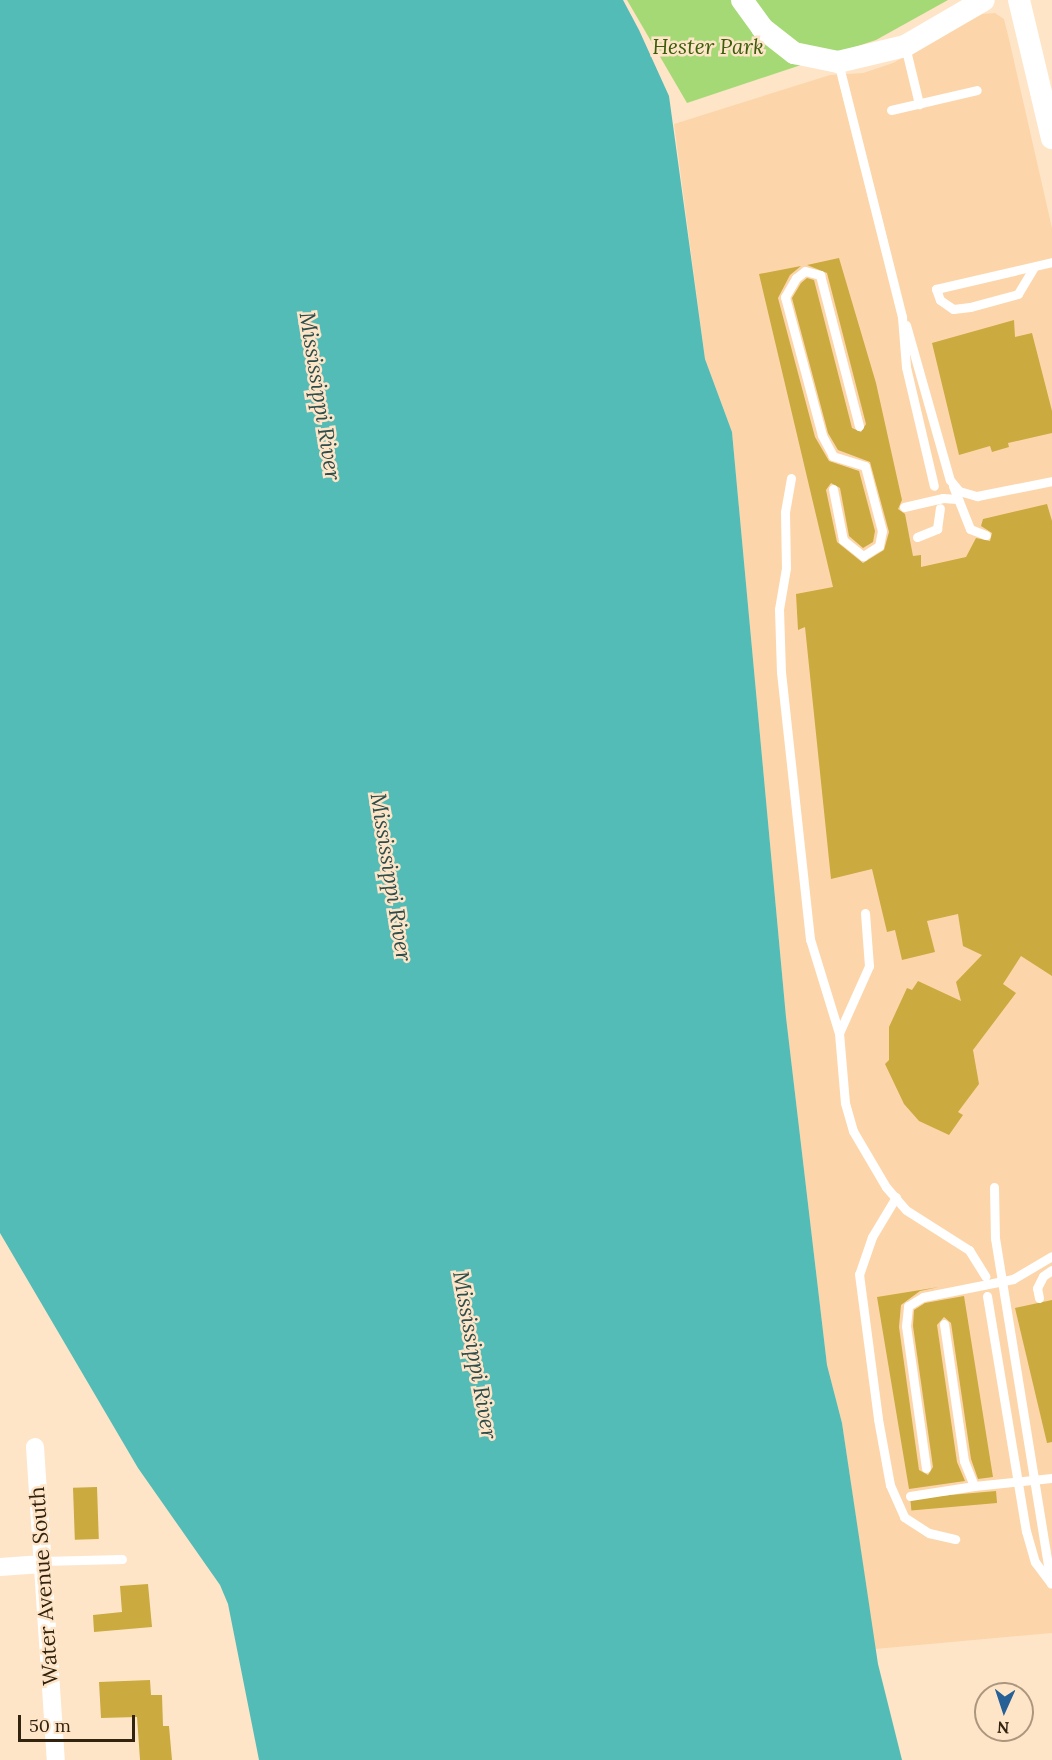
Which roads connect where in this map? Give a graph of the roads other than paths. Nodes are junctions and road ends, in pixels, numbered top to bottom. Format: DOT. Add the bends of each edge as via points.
graph roads {
  1 [pos="742,0"];
  2 [pos="984,0"];
  3 [pos="1019,0"];
  4 [pos="905,46"];
  5 [pos="838,62"];
  6 [pos="977,90"];
  7 [pos="919,104"];
  8 [pos="891,110"];
  9 [pos="1052,138"];
  10 [pos="1052,262"];
  11 [pos="1034,267"];
  12 [pos="903,318"];
  13 [pos="859,426"];
  14 [pos="791,478"];
  15 [pos="951,480"];
  16 [pos="1052,482"];
  17 [pos="934,486"];
  18 [pos="833,489"];
  19 [pos="957,499"];
  20 [pos="904,507"];
  21 [pos="940,508"];
  22 [pos="986,535"];
  23 [pos="917,537"];
  24 [pos="865,913"];
  25 [pos="839,1033"];
  26 [pos="994,1187"];
  27 [pos="896,1197"];
  28 [pos="1052,1256"];
  29 [pos="1052,1270"];
  30 [pos="985,1276"];
  31 [pos="987,1296"];
  32 [pos="1039,1299"];
  33 [pos="944,1324"];
  34 [pos="35,1447"];
  35 [pos="926,1468"];
  36 [pos="1052,1478"];
  37 [pos="974,1486"];
  38 [pos="909,1496"];
  39 [pos="955,1539"];
  40 [pos="122,1559"];
  41 [pos="42,1563"];
  42 [pos="0,1567"];
  43 [pos="1052,1583"];
  44 [pos="56,1760"];
  1 -- 5 [label="street" via="762,28 794,53"];
  2 -- 4 [label="street"];
  3 -- 9 [label="street"];
  4 -- 5 [label="street"];
  4 -- 7 [label="lane"];
  5 -- 12 [label="lane"];
  6 -- 7 [label="lane"];
  7 -- 8 [label="lane"];
  10 -- 11 [label="lane"];
  11 -- 11 [label="lane" via="936,289 940,300 953,309 970,308 1018,294"];
  12 -- 15 [label="lane" via="913,340"];
  12 -- 17 [label="lane" via="906,367"];
  13 -- 18 [label="lane" via="820,275 806,271 796,278 785,297 822,435 833,456 866,466 882,531 879,546 863,556 843,540"];
  14 -- 25 [label="lane" via="785,512 786,568 779,609 781,672 810,939"];
  15 -- 16 [label="lane" via="959,491 976,496"];
  15 -- 19 [label="lane"];
  19 -- 20 [label="lane" via="943,498"];
  19 -- 22 [label="lane" via="970,529"];
  21 -- 23 [label="lane" via="937,529"];
  24 -- 25 [label="lane" via="869,966"];
  25 -- 27 [label="lane" via="845,1103 854,1131"];
  26 -- 43 [label="lane" via="995,1238"];
  27 -- 30 [label="lane" via="906,1209 969,1250"];
  27 -- 39 [label="lane" via="872,1237 859,1275 878,1419 890,1485 904,1517 929,1533"];
  28 -- 35 [label="lane" via="1013,1280 923,1297 908,1306 906,1326"];
  29 -- 32 [label="lane" via="1043,1276 1037,1288"];
  31 -- 43 [label="lane" via="1026,1531 1035,1562"];
  33 -- 37 [label="lane" via="964,1461"];
  34 -- 41 [label="street, Water Avenue South"];
  36 -- 37 [label="lane"];
  37 -- 38 [label="lane"];
  40 -- 41 [label="lane"];
  41 -- 42 [label="street"];
  41 -- 44 [label="street, Water Avenue South"];
}
